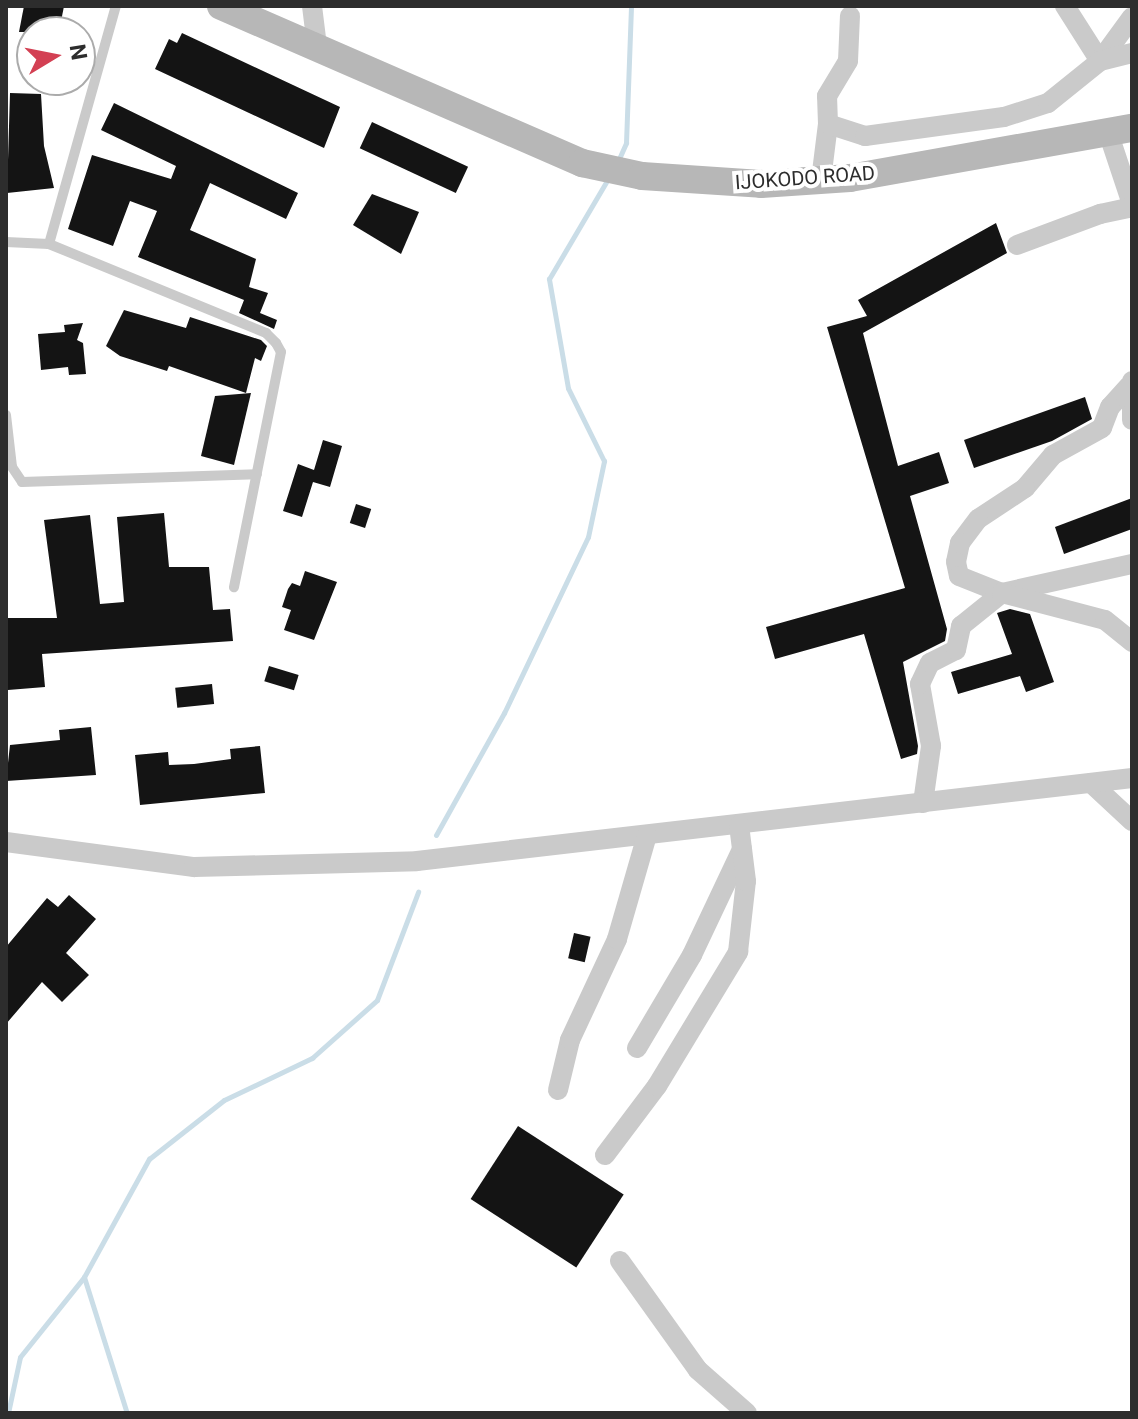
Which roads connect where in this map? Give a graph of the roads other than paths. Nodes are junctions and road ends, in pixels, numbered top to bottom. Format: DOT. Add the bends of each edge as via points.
graph roads {
  1 [pos="116,6"];
  2 [pos="221,6"];
  3 [pos="312,6"];
  4 [pos="1065,6"];
  5 [pos="850,16"];
  6 [pos="1132,17"];
  7 [pos="317,46"];
  8 [pos="1132,53"];
  9 [pos="1100,61"];
  10 [pos="828,124"];
  11 [pos="1120,130"];
  12 [pos="821,180"];
  13 [pos="1132,206"];
  14 [pos="6,242"];
  15 [pos="49,244"];
  16 [pos="1017,245"];
  17 [pos="1130,384"];
  18 [pos="6,415"];
  19 [pos="1132,420"];
  20 [pos="257,474"];
  21 [pos="1132,564"];
  22 [pos="234,587"];
  23 [pos="1002,593"];
  24 [pos="1132,642"];
  25 [pos="1132,778"];
  26 [pos="1091,783"];
  27 [pos="923,803"];
  28 [pos="1132,821"];
  29 [pos="739,825"];
  30 [pos="647,835"];
  31 [pos="6,842"];
  32 [pos="742,849"];
  33 [pos="637,1048"];
  34 [pos="558,1090"];
  35 [pos="605,1155"];
  36 [pos="620,1261"];
  37 [pos="747,1413"];
  1 -- 15 [label="lane"];
  2 -- 7 [label="main road, IJOKODO ROAD"];
  3 -- 7 [label="street"];
  4 -- 9 [label="street"];
  5 -- 10 [label="street" via="848,61 827,96"];
  6 -- 9 [label="street"];
  7 -- 12 [label="main road, IJOKODO ROAD" via="582,163 642,176 761,184"];
  8 -- 9 [label="street"];
  9 -- 10 [label="street" via="1048,103 1004,117 865,136"];
  10 -- 12 [label="street"];
  11 -- 12 [label="main road, IJOKODO ROAD"];
  11 -- 13 [label="street"];
  13 -- 16 [label="street"];
  14 -- 15 [label="lane"];
  15 -- 20 [label="lane" via="266,333 276,343 281,352"];
  17 -- 19 [label="street"];
  17 -- 23 [label="street" via="1110,407 1102,428 1053,455 1025,488 978,519 960,543 959,576"];
  18 -- 20 [label="lane" via="12,467 22,482"];
  20 -- 22 [label="lane"];
  21 -- 23 [label="street"];
  23 -- 24 [label="street" via="1105,620"];
  23 -- 27 [label="street" via="961,626 956,650 930,663 920,684 931,746"];
  25 -- 26 [label="street"];
  26 -- 27 [label="street"];
  26 -- 28 [label="street"];
  27 -- 29 [label="street"];
  29 -- 30 [label="street"];
  29 -- 32 [label="street"];
  30 -- 31 [label="street" via="417,861 194,867"];
  30 -- 34 [label="street" via="617,939 570,1040"];
  32 -- 33 [label="street" via="692,955"];
  32 -- 35 [label="street" via="746,881 738,952 657,1086"];
  36 -- 37 [label="street" via="698,1370"];
}
